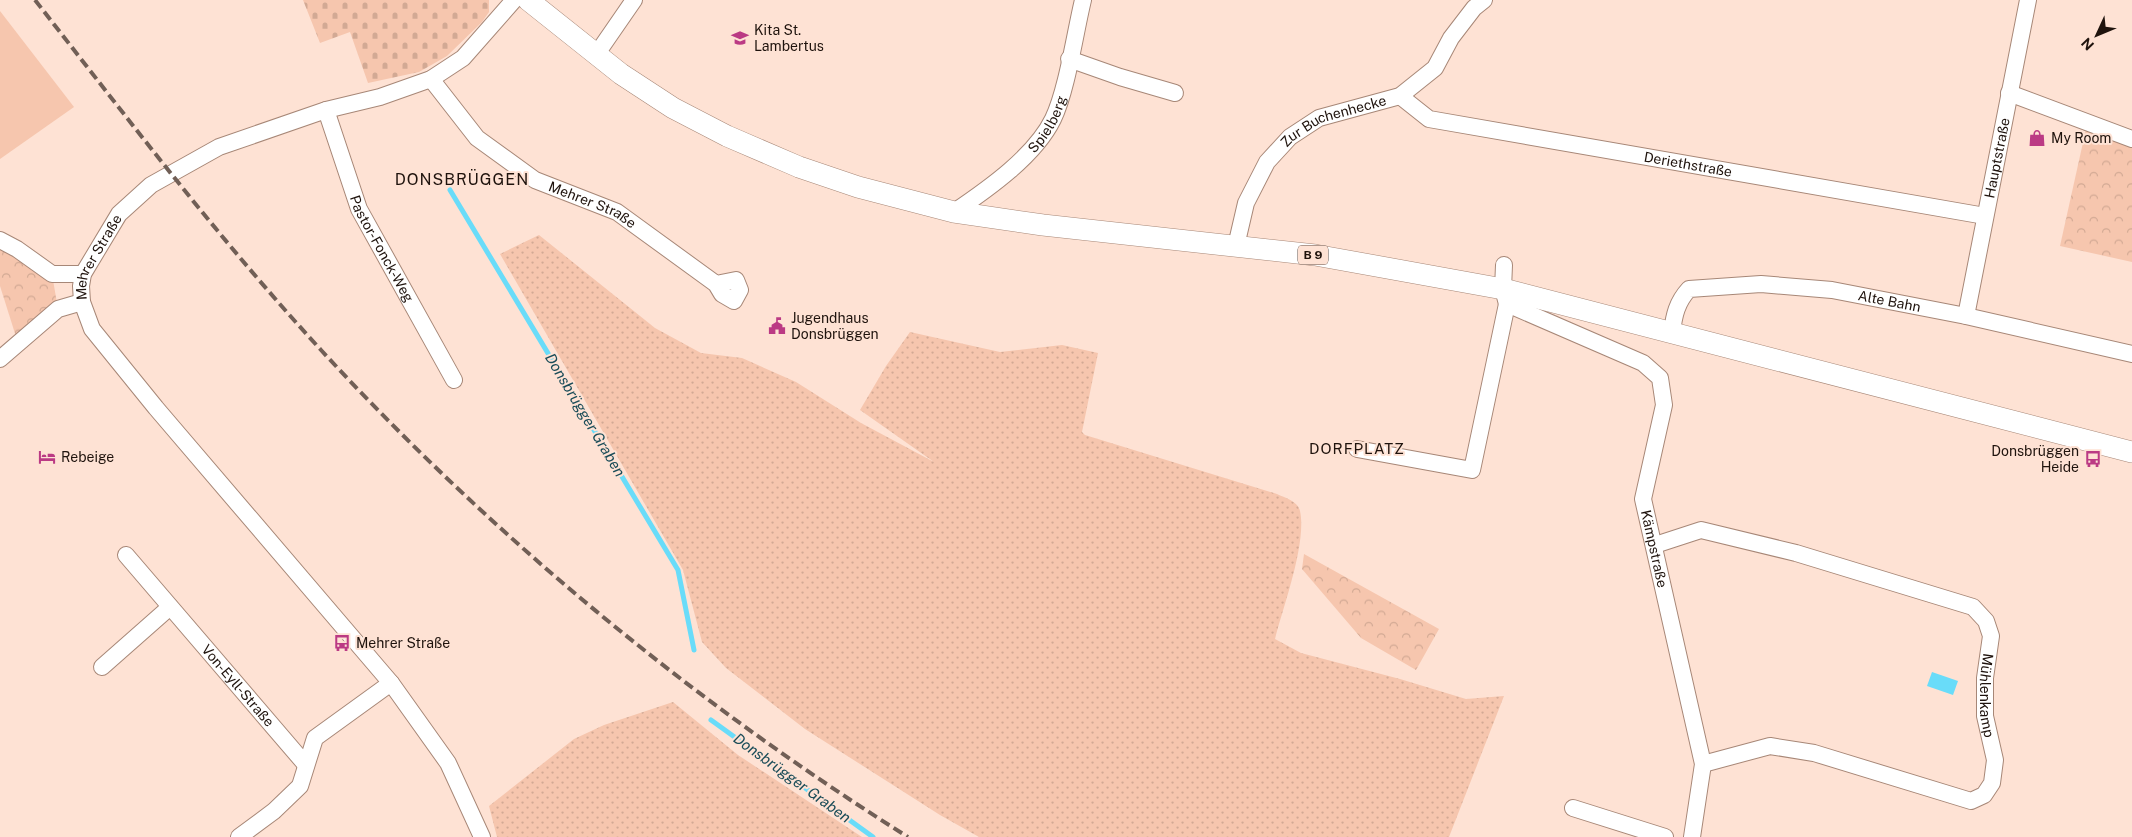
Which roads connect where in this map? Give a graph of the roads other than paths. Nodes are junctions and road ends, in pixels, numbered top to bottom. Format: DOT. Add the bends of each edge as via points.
graph roads {
  1 [pos="514,0"];
  2 [pos="528,0"];
  3 [pos="634,0"];
  4 [pos="1082,0"];
  5 [pos="2028,0"];
  6 [pos="1477,3"];
  7 [pos="596,55"];
  8 [pos="1069,59"];
  9 [pos="431,79"];
  10 [pos="1175,93"];
  11 [pos="2009,94"];
  12 [pos="1400,96"];
  13 [pos="326,110"];
  14 [pos="2132,139"];
  15 [pos="954,212"];
  16 [pos="1985,216"];
  17 [pos="0,240"];
  18 [pos="1236,246"];
  19 [pos="1504,265"];
  20 [pos="83,274"];
  21 [pos="716,284"];
  22 [pos="1505,296"];
  23 [pos="82,302"];
  24 [pos="1966,316"];
  25 [pos="1672,332"];
  26 [pos="2132,354"];
  27 [pos="0,359"];
  28 [pos="454,380"];
  29 [pos="1358,449"];
  30 [pos="2132,452"];
  31 [pos="1655,545"];
  32 [pos="126,555"];
  33 [pos="170,607"];
  34 [pos="102,667"];
  35 [pos="391,683"];
  36 [pos="1703,764"];
  37 [pos="306,765"];
  38 [pos="1572,808"];
  39 [pos="239,837"];
  40 [pos="482,837"];
  41 [pos="1664,837"];
  42 [pos="1692,837"];
  1 -- 9 [label="street, Mehrer Straße" via="463,58"];
  2 -- 7 [label="main road, B 9"];
  3 -- 7 [label="street"];
  4 -- 8 [label="street, Spielberg"];
  5 -- 11 [label="street, Hauptstraße"];
  6 -- 12 [label="street, Zur Buchenhecke" via="1451,38 1435,68"];
  7 -- 15 [label="main road, B 9" via="673,108 727,136 858,188"];
  8 -- 10 [label="street"];
  8 -- 15 [label="street, Spielberg" via="1054,118 1041,137 1018,163"];
  9 -- 13 [label="street, Mehrer Straße"];
  9 -- 21 [label="street, Mehrer Straße" via="477,138 535,180 617,212"];
  11 -- 14 [label="street"];
  11 -- 16 [label="street, Hauptstraße"];
  12 -- 16 [label="street, Deriethstraße" via="1429,120"];
  12 -- 18 [label="street, Zur Buchenhecke" via="1319,118 1290,137 1267,162 1246,203"];
  13 -- 20 [label="street, Mehrer Straße" via="219,147 151,185 119,214"];
  13 -- 28 [label="street, Pastor-Fonck-Weg" via="359,210"];
  15 -- 18 [label="main road, B 9"];
  16 -- 24 [label="street, Hauptstraße"];
  17 -- 20 [label="street" via="17,248 52,274"];
  18 -- 22 [label="main road, B 9" via="1315,255"];
  19 -- 22 [label="street"];
  20 -- 23 [label="street, Mehrer Straße"];
  22 -- 25 [label="main road, B 9"];
  22 -- 29 [label="street" via="1472,470"];
  22 -- 31 [label="street, Kämpstraße" via="1643,363 1660,378 1664,405 1643,499"];
  23 -- 27 [label="street" via="58,309"];
  23 -- 35 [label="street, Mehrer Straße" via="92,329 104,344"];
  24 -- 25 [label="street, Alte Bahn" via="1832,290 1761,284 1689,290 1674,313"];
  24 -- 26 [label="street, Alte Bahn"];
  25 -- 30 [label="main road, B 9"];
  31 -- 36 [label="street, Kämpstraße"];
  31 -- 36 [label="street, Mühlenkamp" via="1701,530 1796,554 1973,607 1986,620 1991,636 1985,678 1985,716 1995,760 1992,783 1984,795 1971,801 1814,753 1770,746"];
  32 -- 33 [label="street, Von-Eyll-Straße"];
  33 -- 34 [label="street"];
  33 -- 37 [label="street, Von-Eyll-Straße"];
  35 -- 37 [label="street" via="315,738"];
  35 -- 40 [label="street, Mehrer Straße" via="448,763"];
  36 -- 42 [label="street, Kämpstraße"];
  37 -- 39 [label="street" via="300,786 274,811"];
  38 -- 41 [label="street"];
}
